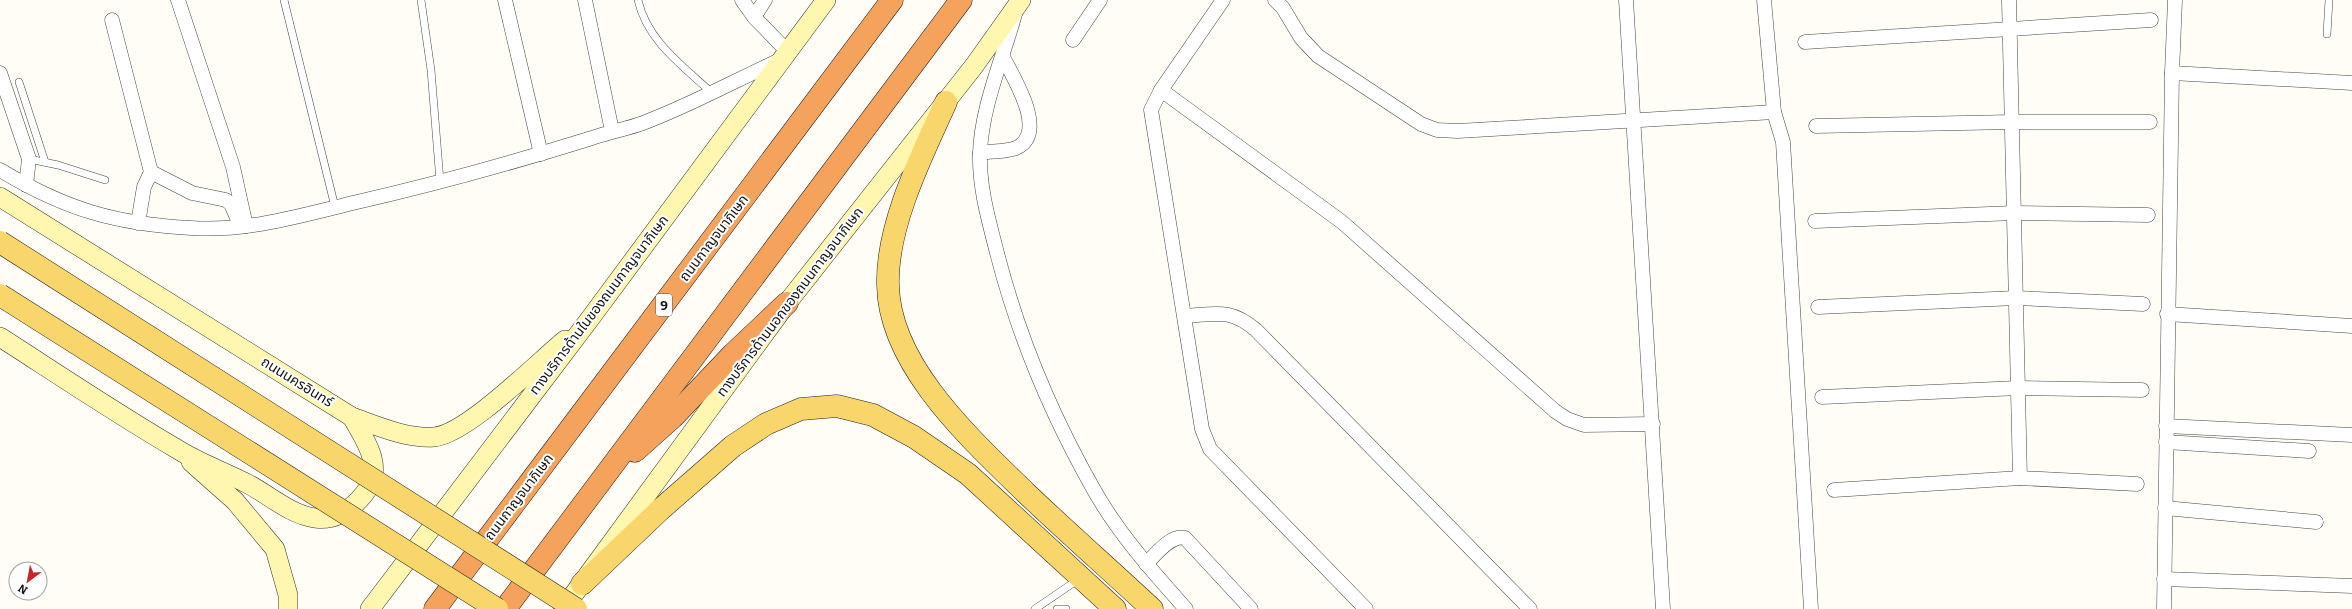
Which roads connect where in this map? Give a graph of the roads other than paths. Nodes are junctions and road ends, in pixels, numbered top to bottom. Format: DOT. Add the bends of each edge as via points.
graph roads {
  1 [pos="178,0"];
  2 [pos="284,0"];
  3 [pos="421,0"];
  4 [pos="504,0"];
  5 [pos="585,0"];
  6 [pos="638,0"];
  7 [pos="742,0"];
  8 [pos="765,0"];
  9 [pos="826,0"];
  10 [pos="892,0"];
  11 [pos="961,0"];
  12 [pos="1100,0"];
  13 [pos="1222,0"];
  14 [pos="1275,0"];
  15 [pos="1626,0"];
  16 [pos="1764,0"];
  17 [pos="2009,0"];
  18 [pos="2175,0"];
  19 [pos="2328,0"];
  20 [pos="1019,3"];
  21 [pos="754,17"];
  22 [pos="112,20"];
  23 [pos="2151,20"];
  24 [pos="2010,31"];
  25 [pos="2327,34"];
  26 [pos="1073,40"];
  27 [pos="1805,42"];
  28 [pos="785,55"];
  29 [pos="1003,57"];
  30 [pos="0,73"];
  31 [pos="2172,73"];
  32 [pos="19,82"];
  33 [pos="2352,83"];
  34 [pos="1162,90"];
  35 [pos="712,93"];
  36 [pos="946,102"];
  37 [pos="1774,112"];
  38 [pos="1632,120"];
  39 [pos="2012,122"];
  40 [pos="2150,122"];
  41 [pos="1816,126"];
  42 [pos="612,131"];
  43 [pos="980,153"];
  44 [pos="541,154"];
  45 [pos="29,159"];
  46 [pos="45,162"];
  47 [pos="0,170"];
  48 [pos="151,172"];
  49 [pos="105,180"];
  50 [pos="440,181"];
  51 [pos="26,185"];
  52 [pos="0,197"];
  53 [pos="335,208"];
  54 [pos="2014,213"];
  55 [pos="2148,215"];
  56 [pos="1816,221"];
  57 [pos="138,223"];
  58 [pos="244,227"];
  59 [pos="0,242"];
  60 [pos="0,295"];
  61 [pos="2016,298"];
  62 [pos="787,303"];
  63 [pos="2143,304"];
  64 [pos="1818,306"];
  65 [pos="2167,314"];
  66 [pos="592,316"];
  67 [pos="1185,316"];
  68 [pos="2352,326"];
  69 [pos="0,337"];
  70 [pos="2018,388"];
  71 [pos="2142,390"];
  72 [pos="1822,397"];
  73 [pos="352,417"];
  74 [pos="1653,424"];
  75 [pos="2166,426"];
  76 [pos="2352,435"];
  77 [pos="2166,442"];
  78 [pos="178,450"];
  79 [pos="2309,451"];
  80 [pos="606,473"];
  81 [pos="2020,478"];
  82 [pos="2137,484"];
  83 [pos="1834,490"];
  84 [pos="2165,508"];
  85 [pos="2316,522"];
  86 [pos="1146,564"];
  87 [pos="1079,578"];
  88 [pos="2164,579"];
  89 [pos="582,584"];
  90 [pos="2352,586"];
  91 [pos="288,609"];
  92 [pos="370,609"];
  93 [pos="435,609"];
  94 [pos="497,609"];
  95 [pos="505,609"];
  96 [pos="563,609"];
  97 [pos="576,609"];
  98 [pos="1034,609"];
  99 [pos="1057,609"];
  100 [pos="1066,609"];
  101 [pos="1115,609"];
  102 [pos="1152,609"];
  103 [pos="1186,609"];
  104 [pos="1251,609"];
  105 [pos="1366,609"];
  106 [pos="1530,609"];
  107 [pos="1664,609"];
  108 [pos="1811,609"];
  109 [pos="2164,609"];
  1 -- 58 [label="street" via="233,167"];
  2 -- 53 [label="lane"];
  3 -- 50 [label="lane" via="431,70"];
  4 -- 44 [label="street"];
  5 -- 42 [label="street"];
  6 -- 35 [label="lane" via="651,34"];
  7 -- 21 [label="street"];
  8 -- 21 [label="street"];
  9 -- 28 [label="main road, ทางบริการด้านในของถนนกาญจนาภิเษก"];
  10 -- 93 [label="highway, ถนนกาญจนาภิเษก / 9"];
  11 -- 80 [label="highway"];
  12 -- 26 [label="street"];
  13 -- 34 [label="street"];
  14 -- 38 [label="street" via="1308,47 1318,56 1421,124 1437,130 1458,131"];
  15 -- 38 [label="street"];
  16 -- 37 [label="street"];
  17 -- 24 [label="street"];
  18 -- 31 [label="street"];
  19 -- 25 [label="lane"];
  20 -- 29 [label="street"];
  20 -- 36 [label="main road, ทางบริการด้านนอกของถนนกาญจนาภิเษก"];
  21 -- 28 [label="street"];
  22 -- 48 [label="street"];
  23 -- 24 [label="street"];
  24 -- 27 [label="street"];
  24 -- 39 [label="street"];
  28 -- 35 [label="street"];
  28 -- 66 [label="main road, ทางบริการด้านในของถนนกาญจนาภิเษก"];
  29 -- 43 [label="street" via="987,107"];
  29 -- 43 [label="street" via="1025,102 1029,128 1023,144 1015,148"];
  30 -- 45 [label="street"];
  31 -- 33 [label="street"];
  31 -- 65 [label="street"];
  32 -- 46 [label="lane"];
  34 -- 67 [label="street" via="1151,110 1152,120"];
  34 -- 74 [label="street" via="1342,222 1555,411 1584,425"];
  35 -- 42 [label="street" via="641,124"];
  36 -- 62 [label="main road, ทางบริการด้านนอกของถนนกาญจนาภิเษก"];
  36 -- 102 [label="main road" via="921,157 889,255 890,309 902,341 914,366 941,406 987,455"];
  37 -- 38 [label="street"];
  37 -- 108 [label="street" via="1783,142"];
  38 -- 74 [label="street"];
  39 -- 40 [label="street"];
  39 -- 41 [label="street"];
  39 -- 54 [label="street"];
  42 -- 44 [label="street"];
  43 -- 86 [label="street" via="987,219 1007,292 1046,396 1094,491"];
  44 -- 50 [label="street"];
  45 -- 46 [label="lane"];
  45 -- 51 [label="street"];
  46 -- 49 [label="lane"];
  47 -- 51 [label="street"];
  48 -- 57 [label="street" via="144,186"];
  48 -- 58 [label="street" via="192,193 226,200"];
  50 -- 53 [label="street"];
  51 -- 57 [label="street" via="69,206"];
  52 -- 73 [label="main road, ถนนนครอินทร์"];
  53 -- 58 [label="street"];
  54 -- 55 [label="street"];
  54 -- 56 [label="street"];
  54 -- 61 [label="street"];
  57 -- 58 [label="street" via="192,229"];
  59 -- 97 [label="main road, bridge"];
  60 -- 94 [label="main road, bridge"];
  61 -- 63 [label="street"];
  61 -- 64 [label="street"];
  61 -- 70 [label="street"];
  62 -- 80 [label="highway" via="733,354 673,417"];
  62 -- 89 [label="main road, ทางบริการด้านนอกของถนนกาญจนาภิเษก"];
  65 -- 68 [label="street"];
  65 -- 75 [label="street"];
  66 -- 73 [label="main road, ถนนนครอินทร์" via="493,403 449,434 420,436"];
  66 -- 92 [label="main road, ทางบริการด้านในของถนนกาญจนาภิเษก"];
  67 -- 105 [label="street" via="1202,429 1210,449"];
  67 -- 106 [label="street" via="1228,314 1241,318 1256,330"];
  69 -- 78 [label="main road"];
  70 -- 71 [label="street"];
  70 -- 72 [label="street"];
  70 -- 81 [label="street"];
  73 -- 78 [label="main road" via="367,440 373,460 373,472 367,491 354,506 344,513 327,518 315,518 298,513 225,472"];
  74 -- 107 [label="street"];
  75 -- 76 [label="street"];
  75 -- 77 [label="street"];
  77 -- 79 [label="street"];
  77 -- 84 [label="street"];
  78 -- 91 [label="main road" via="235,500 275,549 288,594"];
  80 -- 95 [label="highway"];
  81 -- 82 [label="street"];
  81 -- 83 [label="street"];
  84 -- 85 [label="street"];
  84 -- 88 [label="street"];
  86 -- 103 [label="street"];
  86 -- 104 [label="street" via="1173,539 1185,538"];
  87 -- 89 [label="main road" via="968,474 914,437 873,415 838,406 801,408 766,424 733,446 661,509"];
  87 -- 98 [label="lane"];
  87 -- 101 [label="main road"];
  88 -- 90 [label="street"];
  88 -- 109 [label="street"];
  89 -- 96 [label="main road, ทางบริการด้านนอกของถนนกาญจนาภิเษก"];
  99 -- 100 [label="lane"];
}
